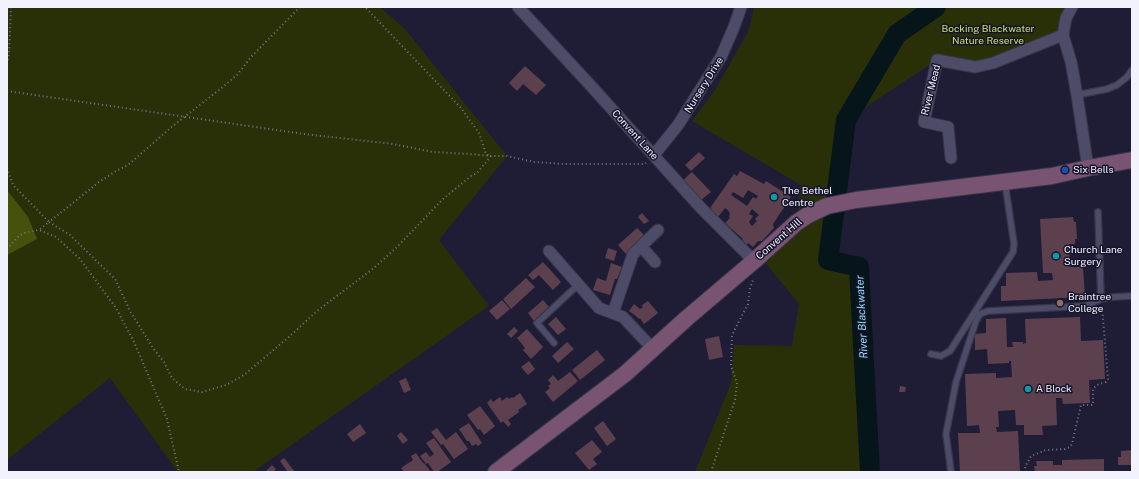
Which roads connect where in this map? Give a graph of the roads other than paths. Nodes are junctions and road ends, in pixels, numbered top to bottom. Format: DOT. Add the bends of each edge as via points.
graph roads {
  1 [pos="518,7"];
  2 [pos="741,7"];
  3 [pos="1072,7"];
  4 [pos="1063,35"];
  5 [pos="1132,70"];
  6 [pos="1077,95"];
  7 [pos="654,155"];
  8 [pos="951,158"];
  9 [pos="1132,160"];
  10 [pos="1088,168"];
  11 [pos="1005,183"];
  12 [pos="1098,212"];
  13 [pos="658,230"];
  14 [pos="640,246"];
  15 [pos="549,251"];
  16 [pos="655,262"];
  17 [pos="754,268"];
  18 [pos="578,285"];
  19 [pos="1132,296"];
  20 [pos="1101,299"];
  21 [pos="613,313"];
  22 [pos="554,343"];
  23 [pos="653,349"];
  24 [pos="931,354"];
  25 [pos="496,472"];
  26 [pos="950,472"];
  1 -- 7 [label="street, Convent Lane"];
  2 -- 7 [label="street, Nursery Drive" via="722,57 678,125"];
  3 -- 4 [label="street" via="1066,18"];
  4 -- 6 [label="street"];
  4 -- 8 [label="street, River Mead" via="993,63 975,67 937,60 924,122 948,127"];
  5 -- 6 [label="lane" via="1117,84 1107,89"];
  6 -- 10 [label="street"];
  7 -- 17 [label="street, Convent Lane"];
  9 -- 10 [label="main road, Convent Hill"];
  10 -- 11 [label="main road, Convent Hill"];
  11 -- 17 [label="main road, Convent Hill" via="856,200 827,206 796,223"];
  11 -- 24 [label="lane" via="1013,252 950,351 941,356"];
  12 -- 20 [label="lane"];
  13 -- 14 [label="street"];
  14 -- 16 [label="street"];
  14 -- 21 [label="street" via="633,254"];
  15 -- 18 [label="street"];
  17 -- 23 [label="main road, Convent Hill" via="687,318"];
  18 -- 21 [label="street" via="599,308"];
  18 -- 22 [label="lane" via="537,323"];
  19 -- 20 [label="lane"];
  20 -- 26 [label="lane" via="1085,306 988,311 980,314 956,382 946,434"];
  21 -- 23 [label="street" via="623,317"];
  23 -- 25 [label="main road, Convent Hill" via="625,374"];
}
